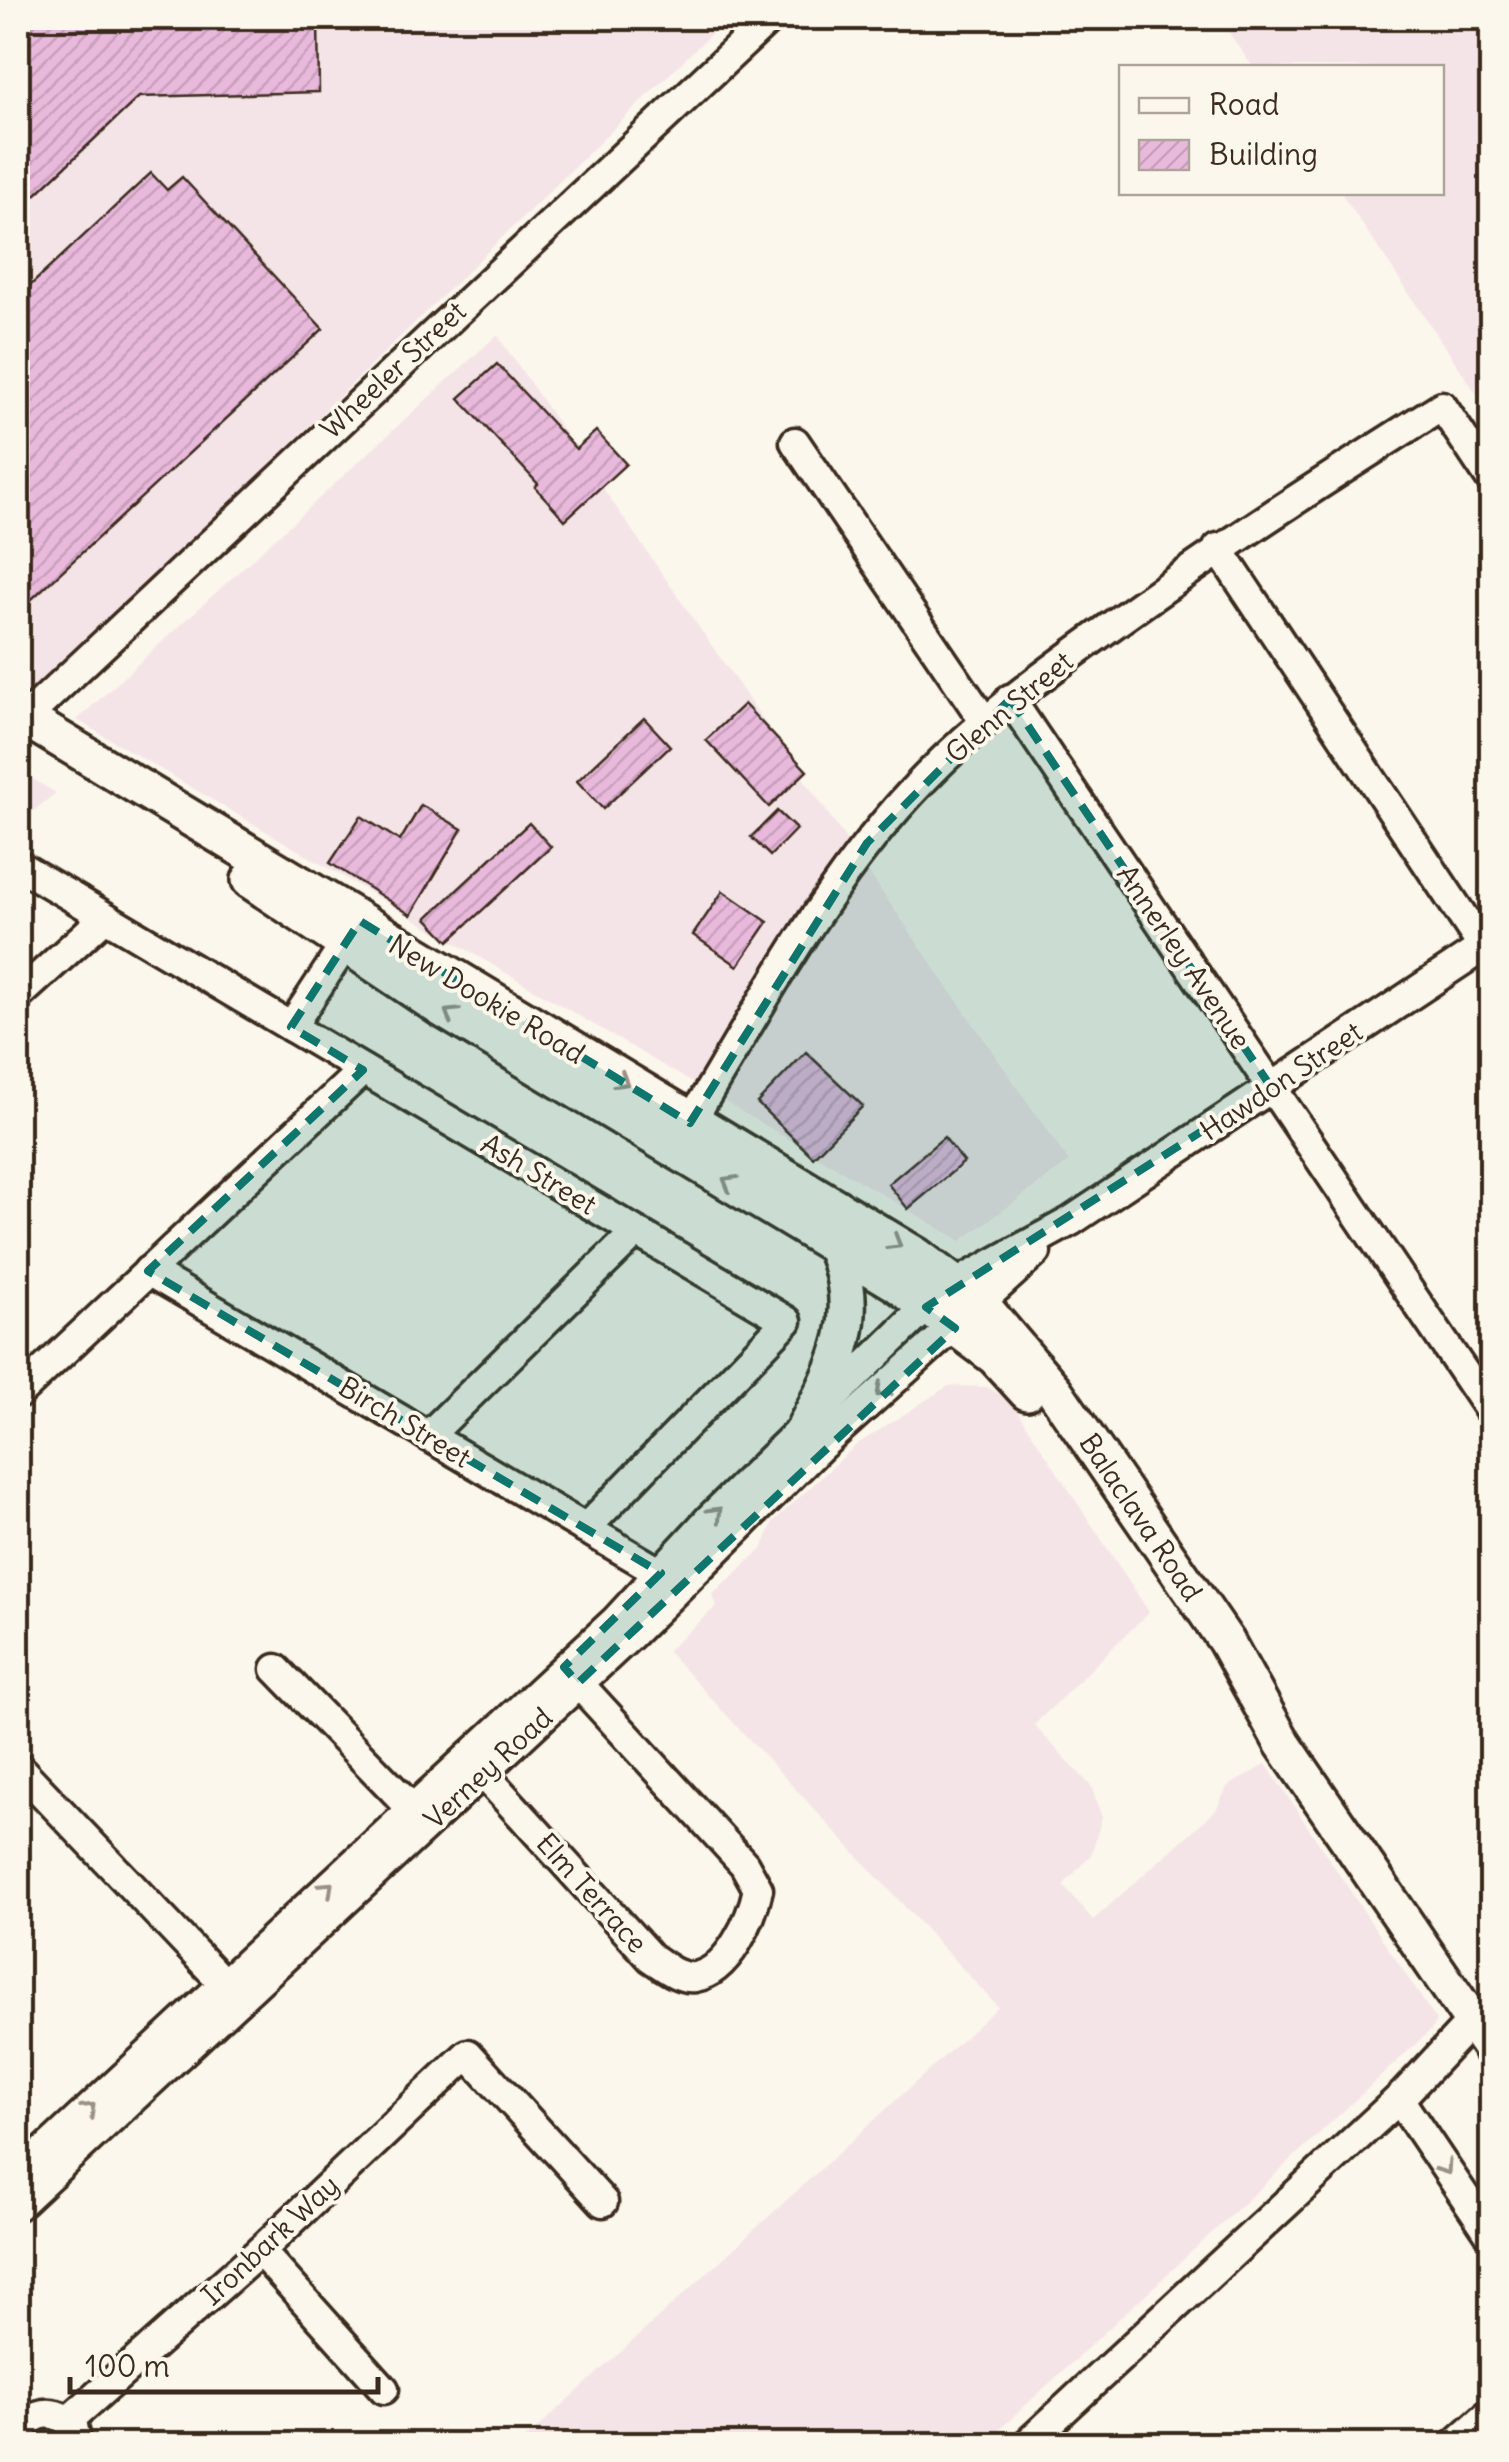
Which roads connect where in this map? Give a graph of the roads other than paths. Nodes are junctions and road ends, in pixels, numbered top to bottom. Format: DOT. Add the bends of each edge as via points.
graph roads {
  1 [pos="770,18"];
  2 [pos="795,442"];
  3 [pos="1492,481"];
  4 [pos="1218,548"];
  5 [pos="1010,700"];
  6 [pos="985,722"];
  7 [pos="19,723"];
  8 [pos="18,865"];
  9 [pos="105,917"];
  10 [pos="352,934"];
  11 [pos="1487,944"];
  12 [pos="18,996"];
  13 [pos="290,1027"];
  14 [pos="363,1070"];
  15 [pos="1271,1088"];
  16 [pos="690,1123"];
  17 [pos="636,1232"];
  18 [pos="834,1245"];
  19 [pos="148,1272"];
  20 [pos="954,1306"];
  21 [pos="18,1394"];
  22 [pos="1492,1414"];
  23 [pos="806,1425"];
  24 [pos="428,1436"];
  25 [pos="585,1529"];
  26 [pos="661,1574"];
  27 [pos="276,1668"];
  28 [pos="571,1675"];
  29 [pos="476,1764"];
  30 [pos="18,1767"];
  31 [pos="420,1817"];
  32 [pos="231,1991"];
  33 [pos="1486,2032"];
  34 [pos="1402,2096"];
  35 [pos="20,2189"];
  36 [pos="603,2202"];
  37 [pos="1492,2237"];
  38 [pos="260,2251"];
  39 [pos="384,2388"];
  40 [pos="1492,2411"];
  41 [pos="22,2424"];
  42 [pos="72,2433"];
  43 [pos="1027,2444"];
  44 [pos="1455,2444"];
  1 -- 7 [label="street, Wheeler Street"];
  2 -- 6 [label="street"];
  3 -- 4 [label="street, Glenn Street" via="1442,406"];
  4 -- 5 [label="street, Glenn Street"];
  4 -- 11 [label="street"];
  5 -- 6 [label="street, Glenn Street"];
  5 -- 15 [label="street, Annerley Avenue"];
  6 -- 16 [label="street, Glenn Street" via="867,843"];
  7 -- 10 [label="main road, New Dookie Road"];
  8 -- 9 [label="street, Ash Street"];
  9 -- 12 [label="street"];
  9 -- 13 [label="street, Ash Street"];
  10 -- 13 [label="street"];
  10 -- 16 [label="main road, New Dookie Road, one-way"];
  18 -- 10 [label="main road, New Dookie Road, one-way" via="584,1097"];
  11 -- 15 [label="street, Hawdon Street"];
  13 -- 14 [label="street, Ash Street"];
  14 -- 17 [label="street, Ash Street"];
  14 -- 19 [label="street"];
  15 -- 20 [label="street, Hawdon Street"];
  15 -- 22 [label="street, Annerley Avenue"];
  16 -- 20 [label="main road, New Dookie Road, one-way" via="917,1256"];
  17 -- 24 [label="street"];
  17 -- 25 [label="street, Ash Street" via="787,1322"];
  18 -- 20 [label="main road, New Dookie Road"];
  18 -- 23 [label="main road" via="847,1282 849,1317"];
  19 -- 21 [label="street"];
  19 -- 24 [label="street, Birch Street"];
  20 -- 23 [label="street, Verney Road"];
  20 -- 28 [label="street, Verney Road, one-way" via="821,1446"];
  20 -- 33 [label="main road, Balaclava Road" via="1016,1376 1213,1662 1283,1744"];
  26 -- 23 [label="street, Verney Road, one-way"];
  24 -- 25 [label="street, Birch Street"];
  25 -- 26 [label="street, Birch Street"];
  26 -- 28 [label="street, Verney Road"];
  27 -- 31 [label="street"];
  28 -- 29 [label="street, Verney Road"];
  28 -- 29 [label="street, Elm Terrace" via="744,1864 758,1889 752,1914 713,1968 694,1977 651,1958"];
  29 -- 31 [label="street, Verney Road"];
  30 -- 32 [label="street"];
  31 -- 32 [label="street, Verney Road"];
  32 -- 35 [label="street, Verney Road"];
  33 -- 34 [label="street"];
  34 -- 37 [label="street, one-way"];
  34 -- 43 [label="street"];
  36 -- 38 [label="street, Ironbark Way" via="468,2054"];
  38 -- 39 [label="street"];
  38 -- 42 [label="street, Ironbark Way"];
  40 -- 44 [label="street"];
  41 -- 42 [label="street" via="50,2412"];
}
